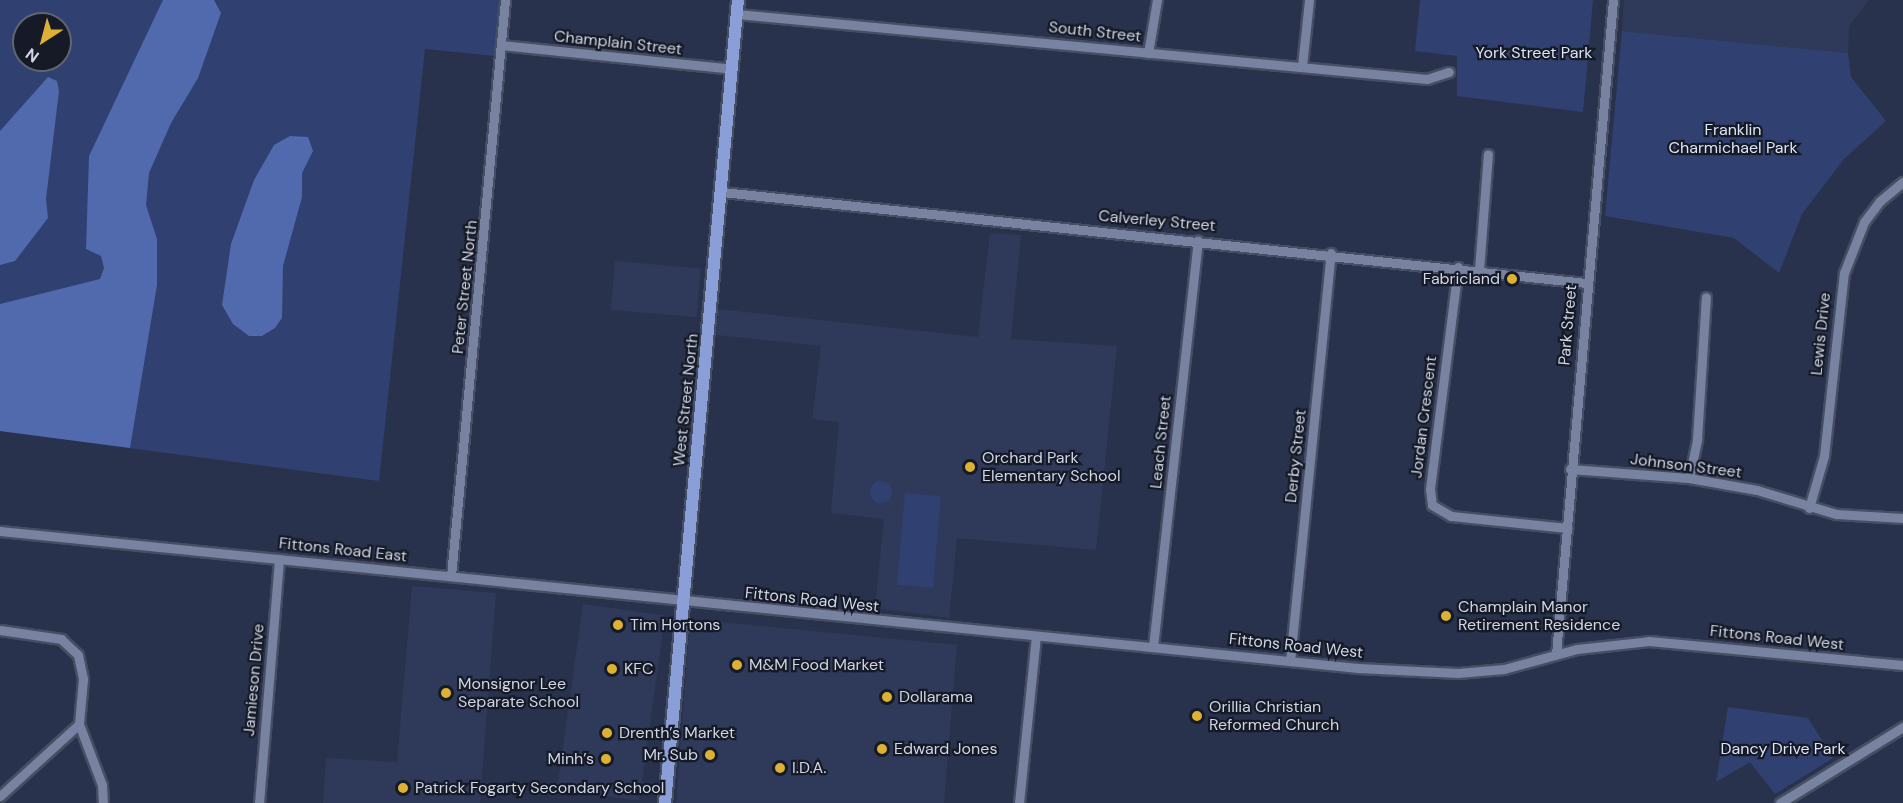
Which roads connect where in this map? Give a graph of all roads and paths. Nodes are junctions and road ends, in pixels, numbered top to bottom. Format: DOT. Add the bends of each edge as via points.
graph roads {
  1 [pos="505,0"];
  2 [pos="738,0"];
  3 [pos="1157,0"];
  4 [pos="1309,0"];
  5 [pos="1613,0"];
  6 [pos="737,14"];
  7 [pos="501,45"];
  8 [pos="1148,53"];
  9 [pos="1302,66"];
  10 [pos="732,69"];
  11 [pos="1449,72"];
  12 [pos="1488,154"];
  13 [pos="1903,182"];
  14 [pos="723,192"];
  15 [pos="1198,240"];
  16 [pos="1331,253"];
  17 [pos="1458,267"];
  18 [pos="1479,270"];
  19 [pos="1587,283"];
  20 [pos="1706,297"];
  21 [pos="1570,470"];
  22 [pos="1689,478"];
  23 [pos="1809,508"];
  24 [pos="1903,518"];
  25 [pos="1566,528"];
  26 [pos="0,531"];
  27 [pos="279,559"];
  28 [pos="451,576"];
  29 [pos="683,602"];
  30 [pos="0,630"];
  31 [pos="1036,637"];
  32 [pos="1153,647"];
  33 [pos="1556,654"];
  34 [pos="1290,661"];
  35 [pos="1903,665"];
  36 [pos="79,724"];
  37 [pos="1903,728"];
  38 [pos="0,796"];
  39 [pos="103,803"];
  40 [pos="259,803"];
  41 [pos="664,803"];
  42 [pos="1019,803"];
  43 [pos="1780,803"];
  1 -- 7 [label="street, Peter Street North"];
  2 -- 6 [label="main road, West Street North"];
  3 -- 8 [label="street"];
  4 -- 9 [label="street"];
  5 -- 19 [label="street, Park Street"];
  6 -- 8 [label="street, South Street"];
  6 -- 10 [label="main road, West Street North"];
  7 -- 10 [label="street, Champlain Street"];
  7 -- 28 [label="street, Peter Street North"];
  8 -- 9 [label="street, South Street"];
  9 -- 11 [label="street, South Street" via="1427,79"];
  10 -- 14 [label="main road, West Street North"];
  12 -- 18 [label="street"];
  13 -- 23 [label="street, Lewis Drive" via="1880,201 1864,222 1844,273 1824,456"];
  14 -- 15 [label="street, Calverley Street"];
  14 -- 29 [label="main road, West Street North"];
  15 -- 16 [label="street, Calverley Street"];
  15 -- 32 [label="street, Leach Street"];
  16 -- 17 [label="street, Calverley Street"];
  16 -- 34 [label="street, Derby Street"];
  17 -- 18 [label="street, Calverley Street"];
  17 -- 25 [label="street, Jordan Crescent" via="1430,489 1432,505 1451,516"];
  18 -- 19 [label="street, Calverley Street"];
  19 -- 21 [label="street, Park Street"];
  20 -- 22 [label="street" via="1697,439"];
  21 -- 22 [label="street, Johnson Street"];
  21 -- 25 [label="street, Park Street"];
  22 -- 23 [label="street, Johnson Street" via="1757,490"];
  23 -- 24 [label="street, Johnson Street"];
  25 -- 33 [label="street, Park Street"];
  26 -- 27 [label="street, Fittons Road East"];
  27 -- 28 [label="street, Fittons Road East"];
  27 -- 40 [label="street, Jamieson Drive"];
  28 -- 29 [label="street, Fittons Road East"];
  29 -- 31 [label="street, Fittons Road West"];
  29 -- 41 [label="main road, West Street North"];
  30 -- 36 [label="street" via="61,639 71,647 78,656 83,679"];
  31 -- 32 [label="street, Fittons Road West"];
  31 -- 42 [label="street"];
  32 -- 34 [label="street, Fittons Road West"];
  33 -- 34 [label="street, Fittons Road West" via="1504,669 1458,673"];
  33 -- 35 [label="street, Fittons Road West" via="1649,640"];
  36 -- 38 [label="street"];
  36 -- 39 [label="street" via="102,784"];
  37 -- 43 [label="street"];
}
